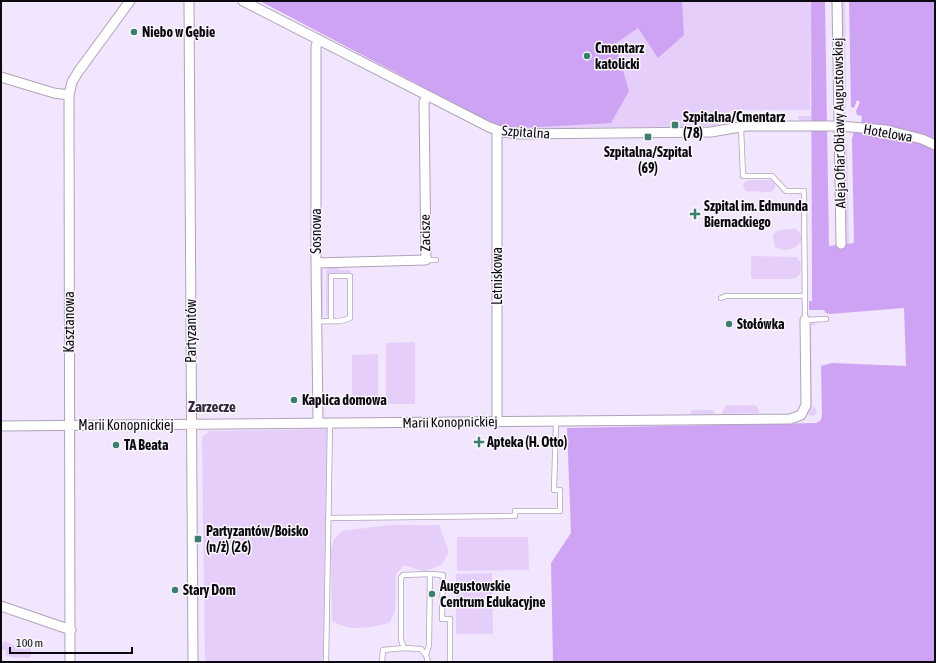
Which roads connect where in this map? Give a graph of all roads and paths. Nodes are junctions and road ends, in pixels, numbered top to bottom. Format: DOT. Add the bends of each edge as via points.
graph roads {
  1 [pos="130,1"];
  2 [pos="189,1"];
  3 [pos="243,1"];
  4 [pos="837,1"];
  5 [pos="318,39"];
  6 [pos="1,77"];
  7 [pos="69,95"];
  8 [pos="427,96"];
  9 [pos="839,126"];
  10 [pos="741,127"];
  11 [pos="497,131"];
  12 [pos="935,145"];
  13 [pos="841,244"];
  14 [pos="426,260"];
  15 [pos="436,260"];
  16 [pos="316,263"];
  17 [pos="804,296"];
  18 [pos="721,298"];
  19 [pos="826,319"];
  20 [pos="804,320"];
  21 [pos="317,321"];
  22 [pos="331,321"];
  23 [pos="497,422"];
  24 [pos="556,422"];
  25 [pos="318,423"];
  26 [pos="330,424"];
  27 [pos="70,425"];
  28 [pos="192,425"];
  29 [pos="1,426"];
  30 [pos="328,518"];
  31 [pos="430,574"];
  32 [pos="1,606"];
  33 [pos="71,630"];
  34 [pos="404,648"];
  35 [pos="426,655"];
  36 [pos="70,662"];
  37 [pos="193,662"];
  38 [pos="326,662"];
  39 [pos="382,662"];
  40 [pos="428,662"];
  41 [pos="450,662"];
  1 -- 7 [label="street, Kasztanowa" via="78,72"];
  2 -- 28 [label="street, Partyzantów"];
  3 -- 5 [label="street, Szpitalna"];
  4 -- 9 [label="street, Aleja Ofiar Obławy Augustowskiej"];
  5 -- 8 [label="street, Szpitalna"];
  5 -- 16 [label="street, Sosnowa"];
  6 -- 7 [label="street"];
  7 -- 27 [label="street, Kasztanowa"];
  8 -- 11 [label="street, Szpitalna"];
  8 -- 14 [label="street, Zacisze" via="424,102"];
  9 -- 10 [label="street, Szpitalna"];
  9 -- 12 [label="street, Hotelowa" via="886,130"];
  9 -- 13 [label="street, Aleja Ofiar Obławy Augustowskiej"];
  10 -- 11 [label="street, Szpitalna" via="702,132 519,134"];
  10 -- 17 [label="lane" via="743,176 772,176 786,191 804,191"];
  11 -- 23 [label="street, Letniskowa"];
  14 -- 15 [label="lane"];
  14 -- 16 [label="street, Zacisze"];
  16 -- 21 [label="street, Sosnowa"];
  17 -- 18 [label="lane"];
  17 -- 20 [label="lane"];
  19 -- 20 [label="lane"];
  20 -- 24 [label="street, Marii Konopnickiej" via="806,406 798,417"];
  21 -- 22 [label="lane"];
  21 -- 25 [label="street, Sosnowa"];
  22 -- 22 [label="lane" via="350,318 350,276 331,276"];
  23 -- 24 [label="street, Marii Konopnickiej"];
  23 -- 26 [label="street, Marii Konopnickiej"];
  24 -- 30 [label="lane" via="554,490 560,490 560,511 515,511 514,516"];
  25 -- 26 [label="street, Marii Konopnickiej"];
  25 -- 28 [label="street, Marii Konopnickiej"];
  26 -- 30 [label="lane"];
  27 -- 28 [label="street, Marii Konopnickiej"];
  27 -- 29 [label="street, Marii Konopnickiej"];
  27 -- 33 [label="street, Kasztanowa"];
  28 -- 37 [label="street, Partyzantów"];
  30 -- 38 [label="lane"];
  31 -- 34 [label="lane" via="403,575 401,578 401,640"];
  31 -- 35 [label="lane" via="429,645"];
  31 -- 41 [label="lane" via="443,575 442,619 450,619"];
  32 -- 33 [label="street"];
  33 -- 36 [label="street, Kasztanowa"];
  34 -- 35 [label="lane" via="421,649"];
  34 -- 39 [label="lane" via="383,650"];
  35 -- 40 [label="lane"];
}
